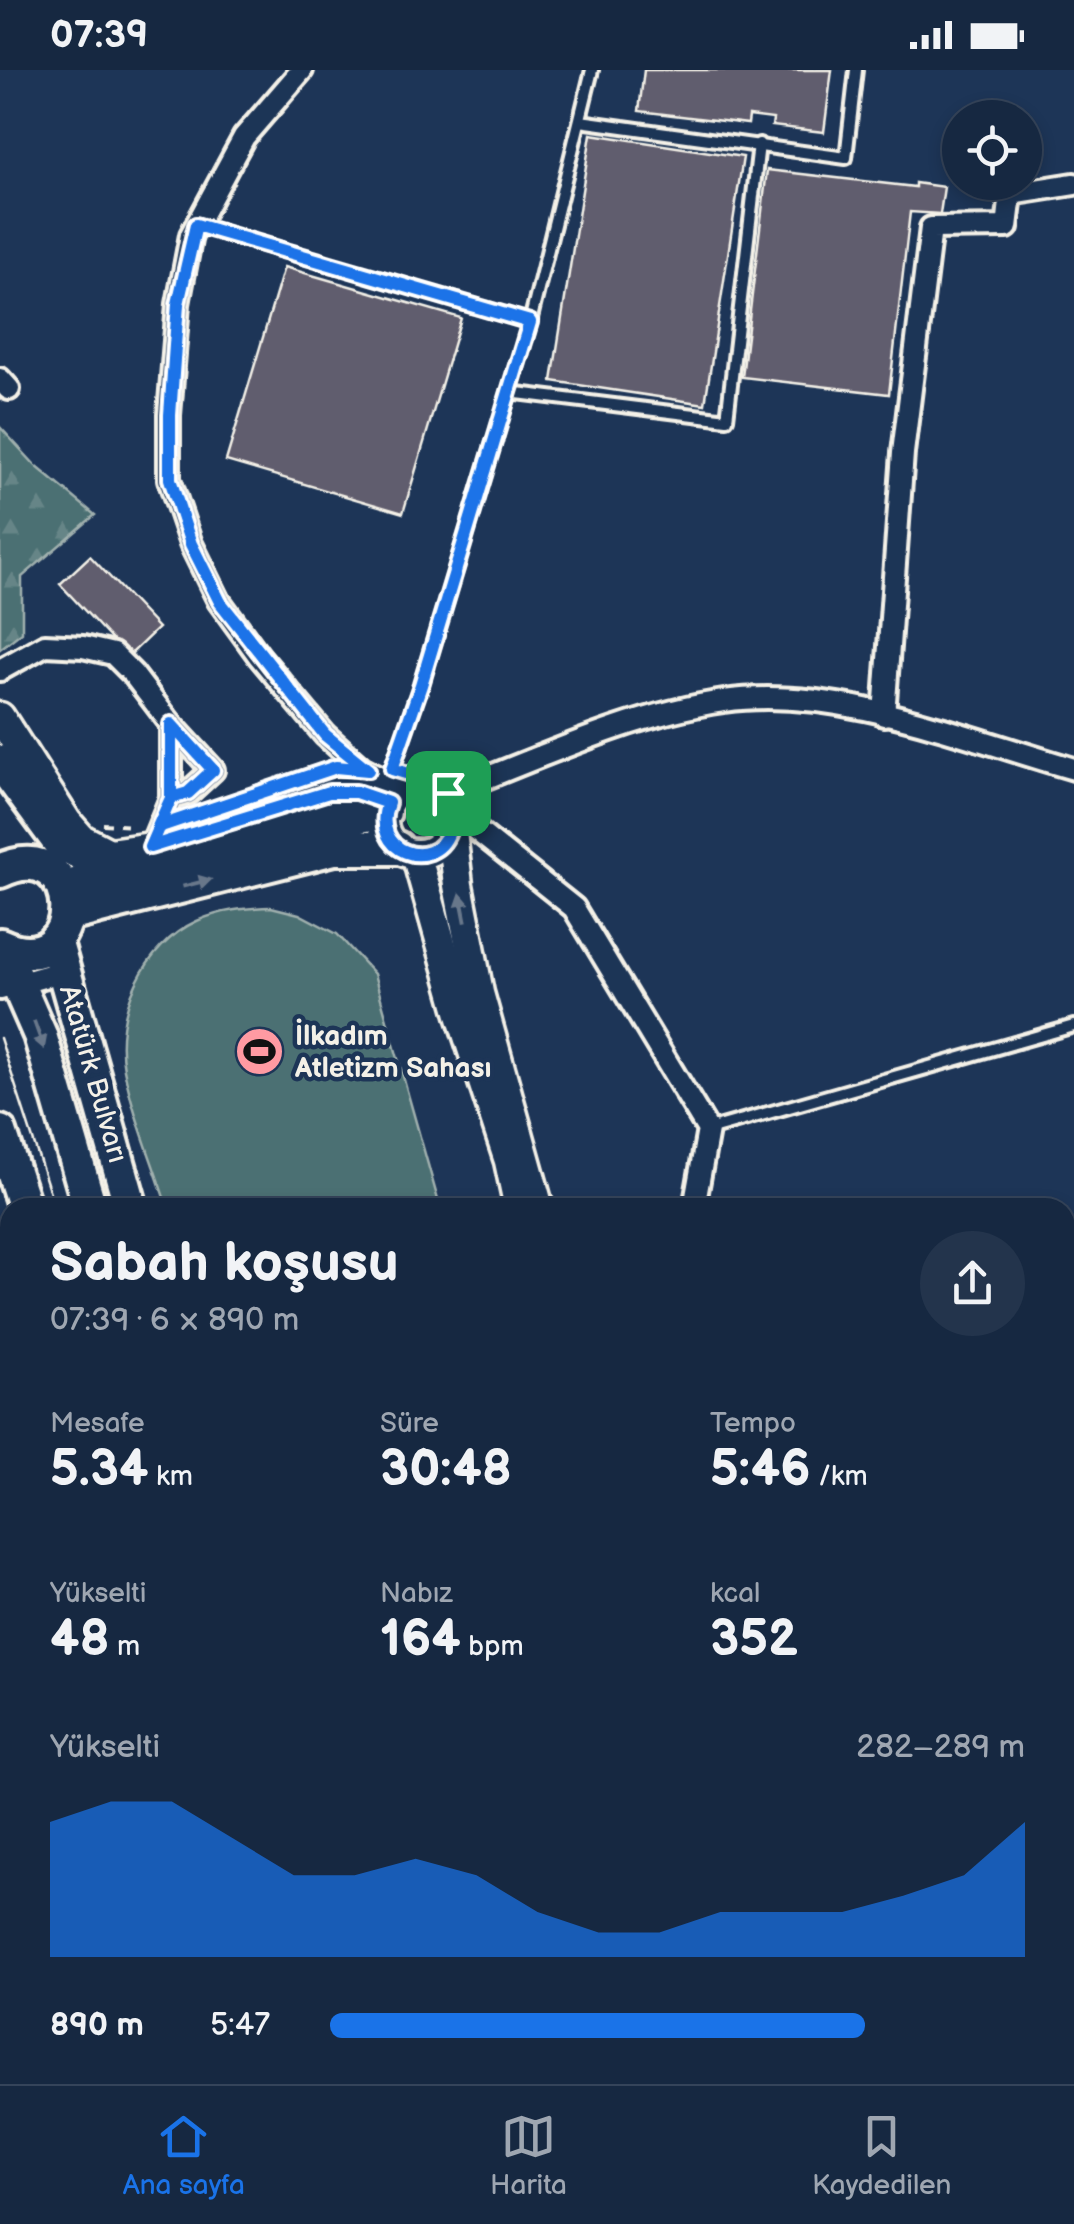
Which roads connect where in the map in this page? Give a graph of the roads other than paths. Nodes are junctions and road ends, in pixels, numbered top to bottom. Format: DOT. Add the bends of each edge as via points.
graph roads {
  1 [pos="302,70"];
  2 [pos="592,70"];
  3 [pos="856,70"];
  4 [pos="580,120"];
  5 [pos="759,144"];
  6 [pos="1074,184"];
  7 [pos="196,225"];
  8 [pos="530,322"];
  9 [pos="509,392"];
  10 [pos="0,670"];
  11 [pos="884,715"];
  12 [pos="0,717"];
  13 [pos="171,724"];
  14 [pos="0,762"];
  15 [pos="1074,770"];
  16 [pos="0,790"];
  17 [pos="171,798"];
  18 [pos="398,798"];
  19 [pos="449,813"];
  20 [pos="154,837"];
  21 [pos="406,851"];
  22 [pos="0,871"];
  23 [pos="132,875"];
  24 [pos="59,916"];
  25 [pos="0,946"];
  26 [pos="9,986"];
  27 [pos="1074,1026"];
  28 [pos="708,1130"];
  29 [pos="0,1132"];
  30 [pos="22,1198"];
  31 [pos="87,1198"];
  32 [pos="128,1198"];
  33 [pos="516,1198"];
  34 [pos="537,1198"];
  35 [pos="696,1198"];
  1 -- 7 [label="street" via="244,137"];
  2 -- 4 [label="lane"];
  3 -- 5 [label="lane" via="846,158"];
  4 -- 5 [label="lane"];
  4 -- 8 [label="lane"];
  5 -- 9 [label="lane" via="726,419"];
  6 -- 11 [label="street" via="1011,194 1007,227 931,228 903,453"];
  7 -- 8 [label="lane"];
  7 -- 18 [label="street" via="178,304 170,415 170,479 191,544 220,602 325,735"];
  8 -- 9 [label="lane"];
  9 -- 18 [label="lane" via="392,769"];
  10 -- 13 [label="street" via="44,646 113,654"];
  11 -- 15 [label="street"];
  11 -- 19 [label="street" via="791,698 724,701 652,717 448,793"];
  12 -- 20 [label="street" via="82,839 109,853"];
  13 -- 17 [label="street"];
  13 -- 17 [label="street" via="213,770 188,793"];
  14 -- 23 [label="main road" via="58,842"];
  16 -- 24 [label="main road, Atatürk Bulvarı"];
  17 -- 20 [label="street"];
  18 -- 19 [label="street" via="427,788"];
  18 -- 20 [label="street" via="329,792"];
  18 -- 21 [label="street" via="385,832"];
  18 -- 23 [label="main road"];
  19 -- 21 [label="street" via="448,833 436,848"];
  19 -- 28 [label="street" via="574,908"];
  34 -- 19 [label="street, one-way" via="479,993"];
  24 -- 21 [label="main road, one-way" via="334,848"];
  21 -- 33 [label="street"];
  22 -- 24 [label="main road" via="14,864"];
  23 -- 24 [label="main road"];
  24 -- 25 [label="main road, Atatürk Bulvarı" via="29,952"];
  24 -- 26 [label="street"];
  24 -- 32 [label="main road, Atatürk Bulvarı"];
  25 -- 26 [label="main road, Atatürk Bulvarı"];
  26 -- 31 [label="main road, Atatürk Bulvarı, one-way" via="40,1036"];
  27 -- 28 [label="lane"];
  28 -- 35 [label="street"];
  29 -- 30 [label="main road"];
}
